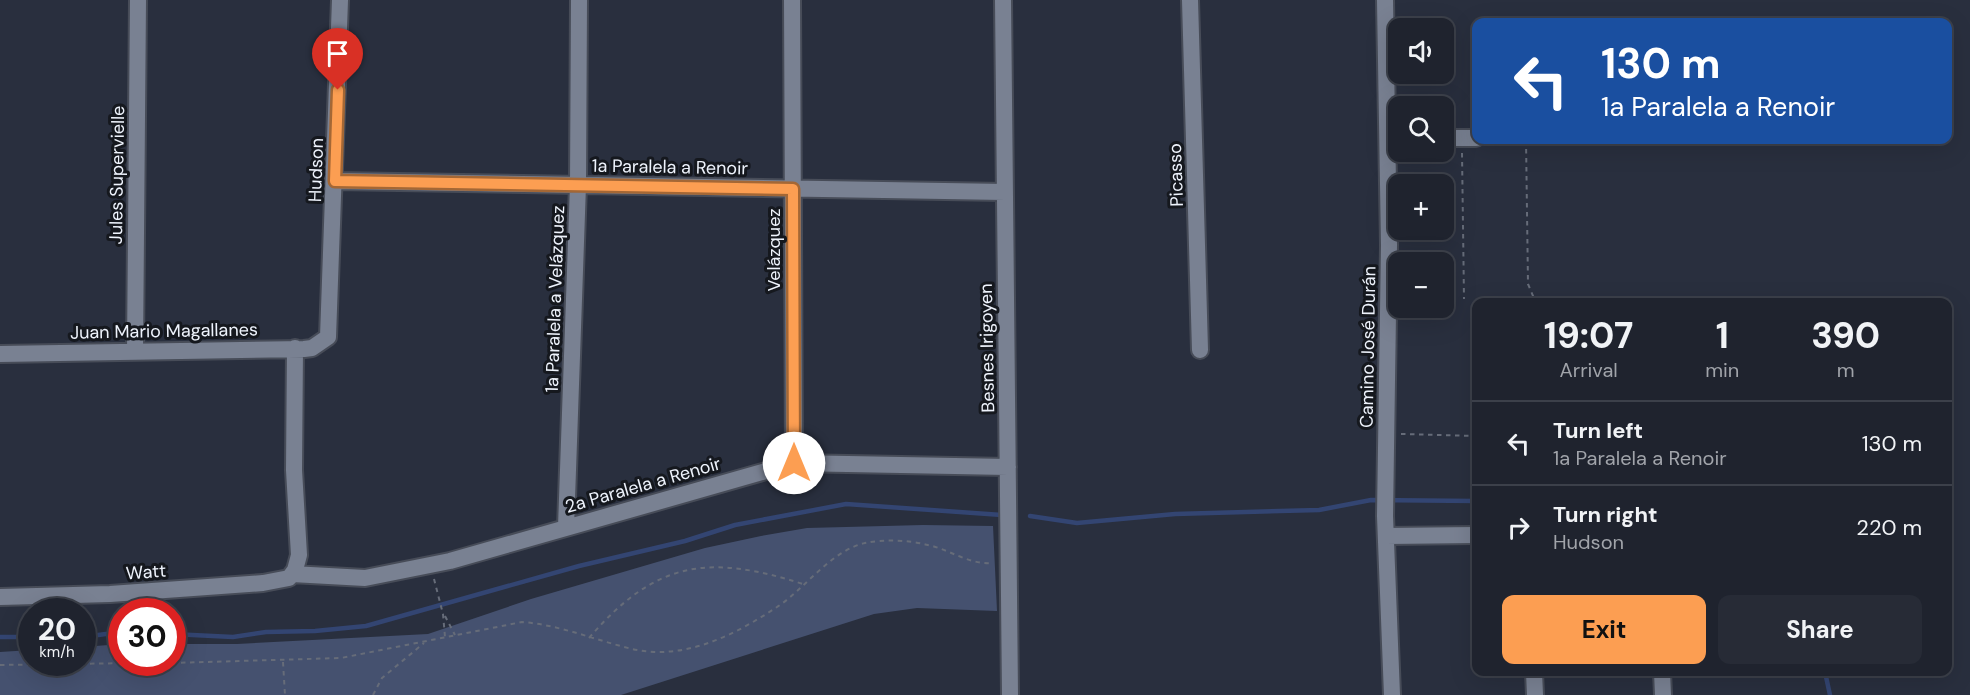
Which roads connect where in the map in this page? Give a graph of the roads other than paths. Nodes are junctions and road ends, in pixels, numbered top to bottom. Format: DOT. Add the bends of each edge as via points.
graph roads {
  1 [pos="138,0"];
  2 [pos="340,0"];
  3 [pos="579,0"];
  4 [pos="792,0"];
  5 [pos="1003,0"];
  6 [pos="1191,0"];
  7 [pos="1386,0"];
  8 [pos="1391,96"];
  9 [pos="1392,162"];
  10 [pos="335,181"];
  11 [pos="578,185"];
  12 [pos="793,189"];
  13 [pos="1005,192"];
  14 [pos="326,339"];
  15 [pos="295,348"];
  16 [pos="1200,350"];
  17 [pos="135,351"];
  18 [pos="0,354"];
  19 [pos="794,463"];
  20 [pos="1008,467"];
  21 [pos="566,527"];
  22 [pos="1386,536"];
  23 [pos="1472,536"];
  24 [pos="292,574"];
  25 [pos="0,597"];
  26 [pos="1534,676"];
  27 [pos="1662,676"];
  28 [pos="1010,695"];
  29 [pos="1392,695"];
  30 [pos="1535,695"];
  31 [pos="1663,695"];
  1 -- 17 [label="street, Jules Supervielle"];
  2 -- 10 [label="street, Hudson"];
  3 -- 11 [label="street, 1a Paralela a Velázquez"];
  4 -- 12 [label="street, Velázquez"];
  5 -- 13 [label="street, Besnes Irigoyen"];
  6 -- 16 [label="street, Picasso"];
  7 -- 8 [label="street, Camino José Durán"];
  9 -- 22 [label="street, Camino José Durán"];
  10 -- 11 [label="street, 1a Paralela a Renoir"];
  10 -- 14 [label="street, Hudson" via="331,318"];
  11 -- 12 [label="street, 1a Paralela a Renoir"];
  11 -- 21 [label="street, 1a Paralela a Velázquez"];
  12 -- 13 [label="street, 1a Paralela a Renoir"];
  12 -- 19 [label="street, Velázquez"];
  13 -- 20 [label="street, Besnes Irigoyen"];
  14 -- 15 [label="street, Juan Mario Magallanes" via="312,348"];
  15 -- 17 [label="street, Juan Mario Magallanes"];
  15 -- 24 [label="street" via="294,470 299,555"];
  17 -- 18 [label="street, Juan Mario Magallanes"];
  19 -- 20 [label="street, 2a Paralela a Renoir"];
  19 -- 21 [label="street, 2a Paralela a Renoir"];
  20 -- 28 [label="street, Besnes Irigoyen"];
  21 -- 24 [label="street, 2a Paralela a Renoir" via="450,561 365,578"];
  22 -- 23 [label="street"];
  22 -- 29 [label="street, Camino José Durán"];
  24 -- 25 [label="street, Watt" via="284,580 263,583"];
  26 -- 30 [label="street"];
  27 -- 31 [label="street"];
}
